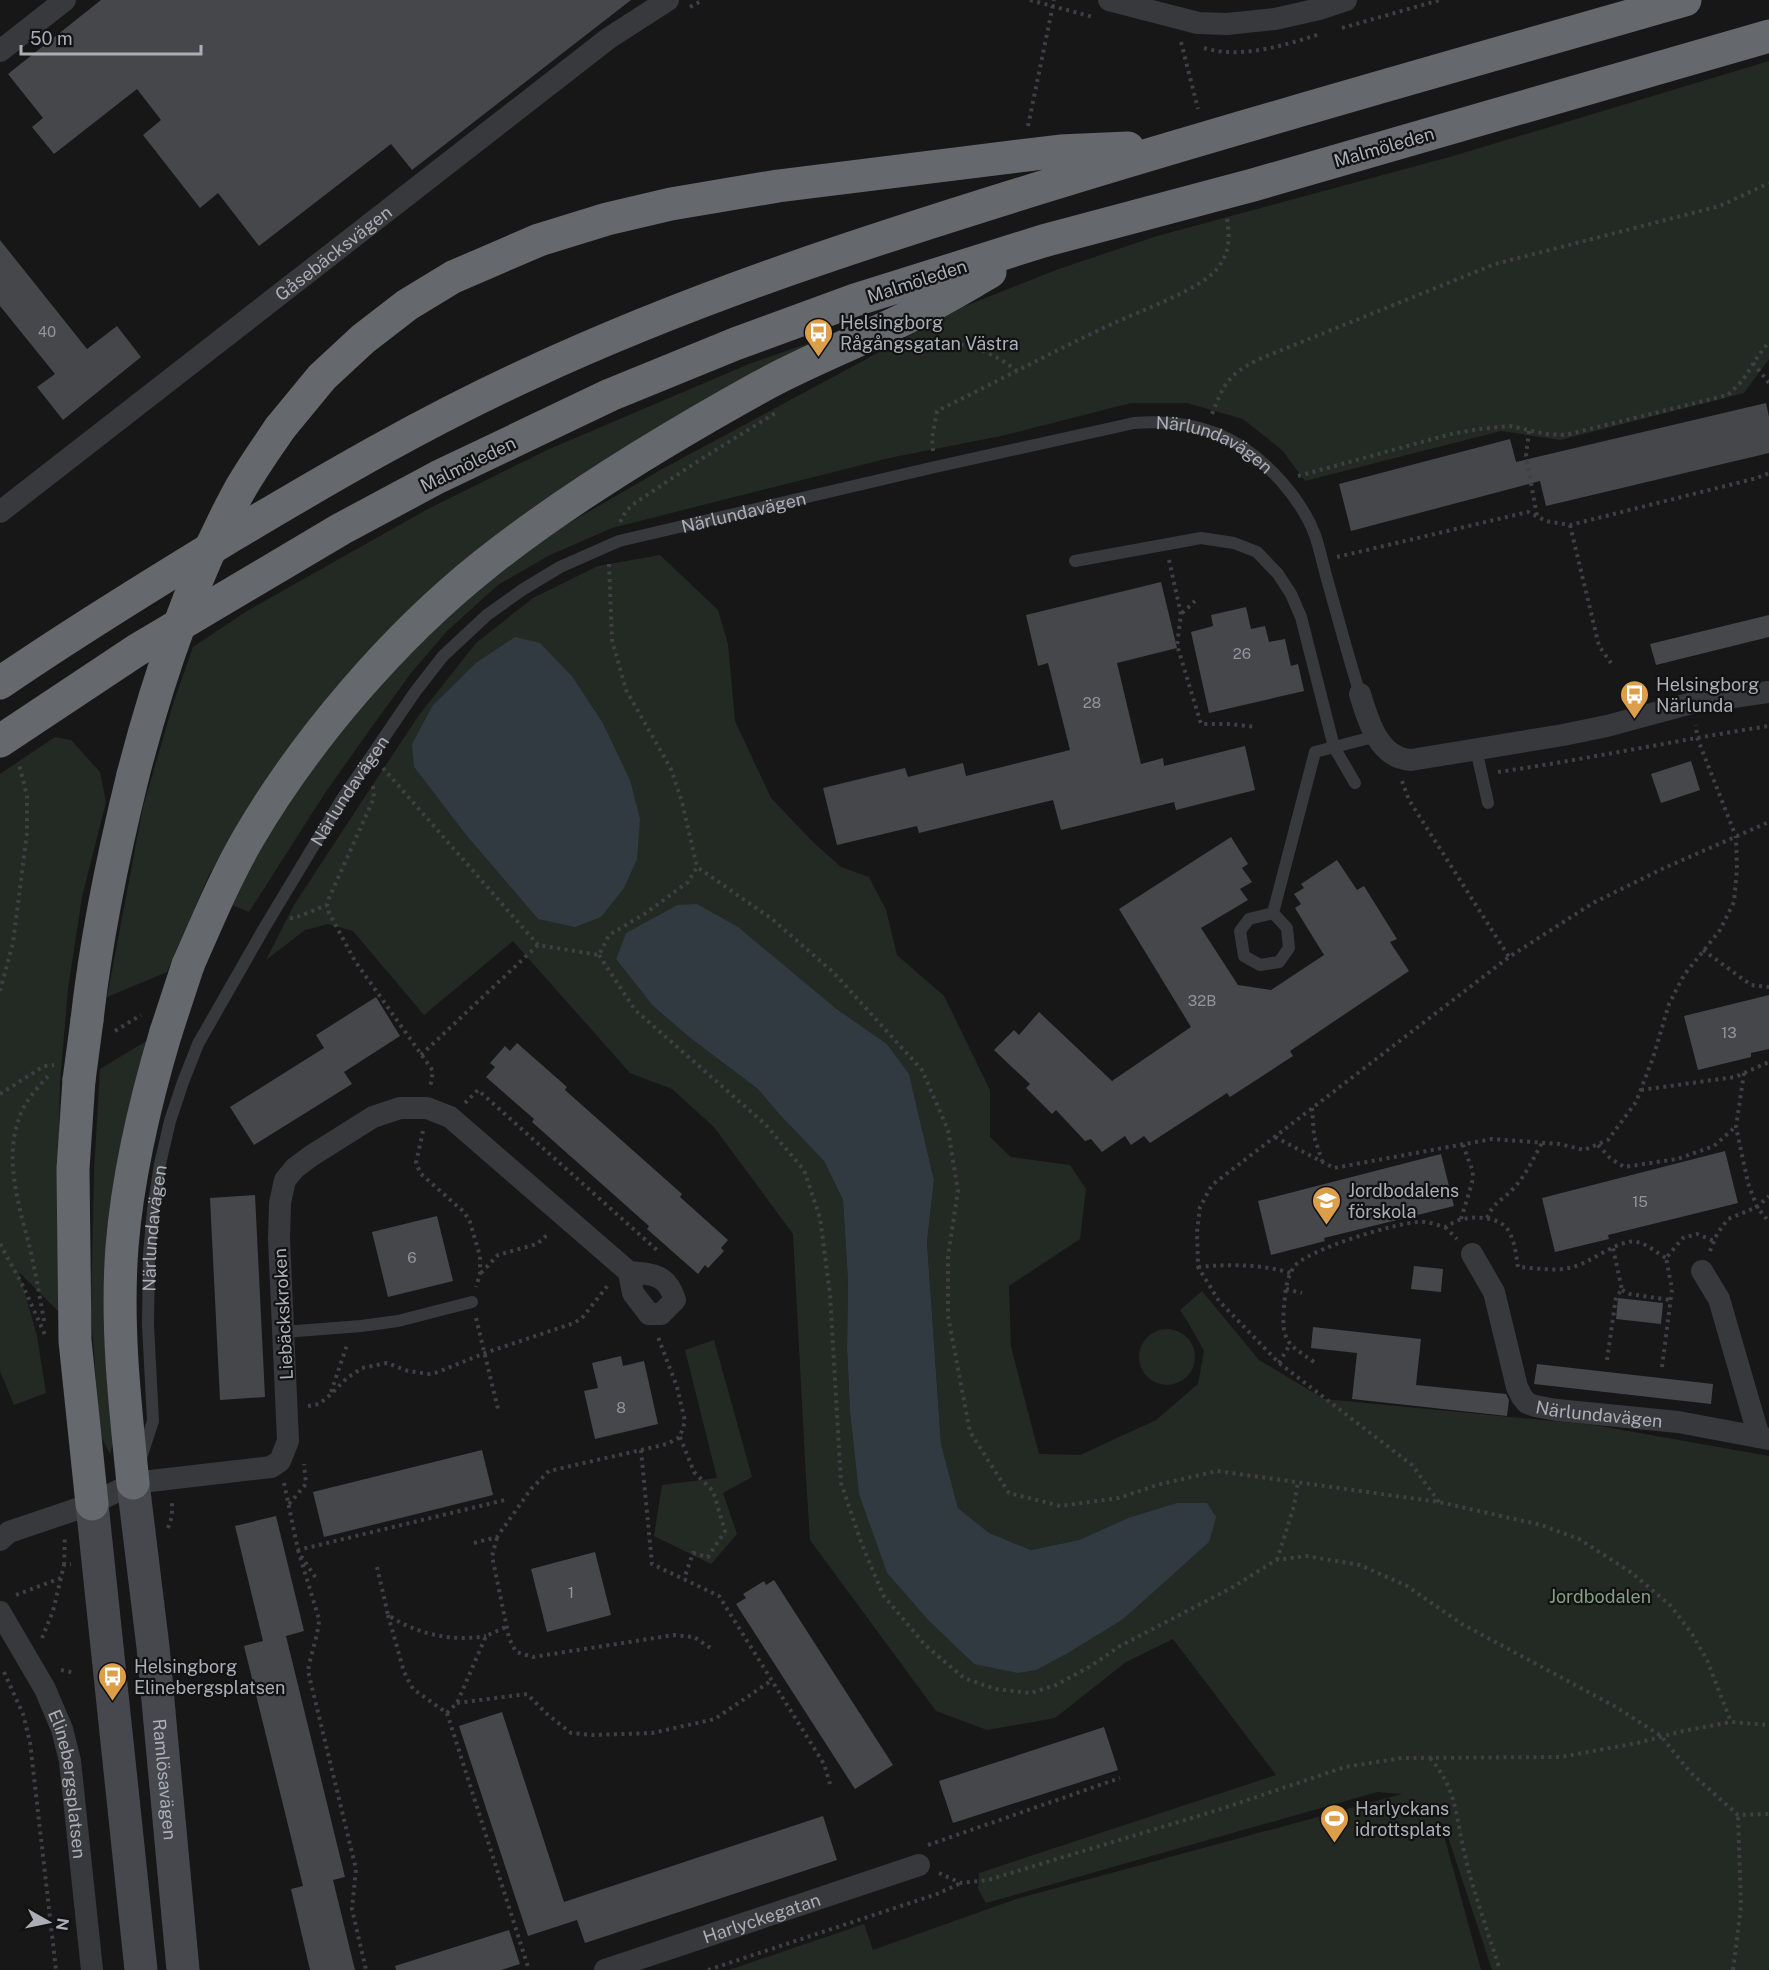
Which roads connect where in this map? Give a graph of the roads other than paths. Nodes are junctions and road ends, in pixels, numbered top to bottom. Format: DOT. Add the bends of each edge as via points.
graph roads {
  1 [pos="65,0"];
  2 [pos="668,0"];
  3 [pos="1109,0"];
  4 [pos="1346,0"];
  5 [pos="1685,0"];
  6 [pos="1144,4"];
  7 [pos="1769,36"];
  8 [pos="0,51"];
  9 [pos="1182,145"];
  10 [pos="1043,241"];
  11 [pos="0,512"];
  12 [pos="1075,561"];
  13 [pos="0,683"];
  14 [pos="1769,692"];
  15 [pos="1360,694"];
  16 [pos="1377,736"];
  17 [pos="1334,747"];
  18 [pos="1476,749"];
  19 [pos="9,753"];
  20 [pos="1355,783"];
  21 [pos="1488,803"];
  22 [pos="1273,913"];
  23 [pos="1472,1254"];
  24 [pos="626,1270"];
  25 [pos="1702,1271"];
  26 [pos="472,1302"];
  27 [pos="285,1332"];
  28 [pos="1764,1438"];
  29 [pos="133,1484"];
  30 [pos="79,1508"];
  31 [pos="0,1540"];
  32 [pos="0,1612"];
  33 [pos="919,1865"];
  34 [pos="92,1970"];
  35 [pos="141,1970"];
  36 [pos="183,1970"];
  37 [pos="605,1970"];
  1 -- 8 [label="street"];
  2 -- 11 [label="street, Gåsebäcksvägen" via="609,38"];
  3 -- 6 [label="street"];
  4 -- 6 [label="street" via="1275,19 1227,24 1198,23"];
  5 -- 9 [label="highway"];
  7 -- 10 [label="highway, Malmöleden"];
  9 -- 13 [label="highway" via="895,232 775,273 532,372 300,495 139,592"];
  9 -- 30 [label="highway, bridge" via="1060,151 778,186 671,204 596,222 539,240 453,277 407,305 322,377 280,428 216,537 188,600 158,688 133,775 106,901 87,1020 69,1072"];
  10 -- 19 [label="highway, Malmöleden" via="855,300 735,344 610,395 438,477 341,529 137,650"];
  10 -- 29 [label="highway, bridge" via="927,308 763,386 684,430 484,565 441,602 352,694 276,794 219,891 188,965 138,1141 122,1248 120,1315"];
  12 -- 17 [label="lane" via="1201,538 1234,543 1257,552 1278,574 1301,617"];
  14 -- 18 [label="street, Närlundavägen" via="1692,703 1607,726"];
  15 -- 16 [label="street, Närlundavägen"];
  15 -- 29 [label="lane, Närlundavägen" via="1315,534 1307,518 1281,481 1245,448 1206,429 1173,423 1134,423 614,543 560,567 522,590 487,615 443,656 415,692 340,802 198,1044 170,1121 153,1210 148,1325 153,1421"];
  16 -- 17 [label="lane"];
  16 -- 18 [label="street, Närlundavägen" via="1390,754 1400,759"];
  17 -- 20 [label="lane"];
  17 -- 22 [label="lane" via="1315,752"];
  18 -- 21 [label="lane"];
  22 -- 22 [label="lane" via="1287,928 1289,948 1279,962 1260,965 1244,956 1240,931 1249,919"];
  23 -- 28 [label="street, Närlundavägen" via="1494,1292 1517,1387 1527,1402 1557,1410 1678,1422"];
  24 -- 24 [label="street" via="657,1274 671,1288 675,1300 661,1314 649,1314 633,1293"];
  24 -- 27 [label="street, Liebäckskroken" via="450,1117 428,1108 400,1108 373,1117 311,1156 285,1180 279,1239"];
  25 -- 28 [label="street, Närlundavägen" via="1719,1299"];
  26 -- 27 [label="lane" via="398,1321"];
  27 -- 29 [label="street, Liebäckskroken" via="288,1441 280,1461 271,1467"];
  29 -- 30 [label="street"];
  29 -- 36 [label="street, Ramlösavägen" via="153,1647"];
  30 -- 31 [label="street" via="9,1532"];
  30 -- 35 [label="street"];
  32 -- 34 [label="street, Elinebergsplatsen" via="45,1689 65,1739 75,1797"];
  33 -- 37 [label="street, Harlyckegatan"];
}
